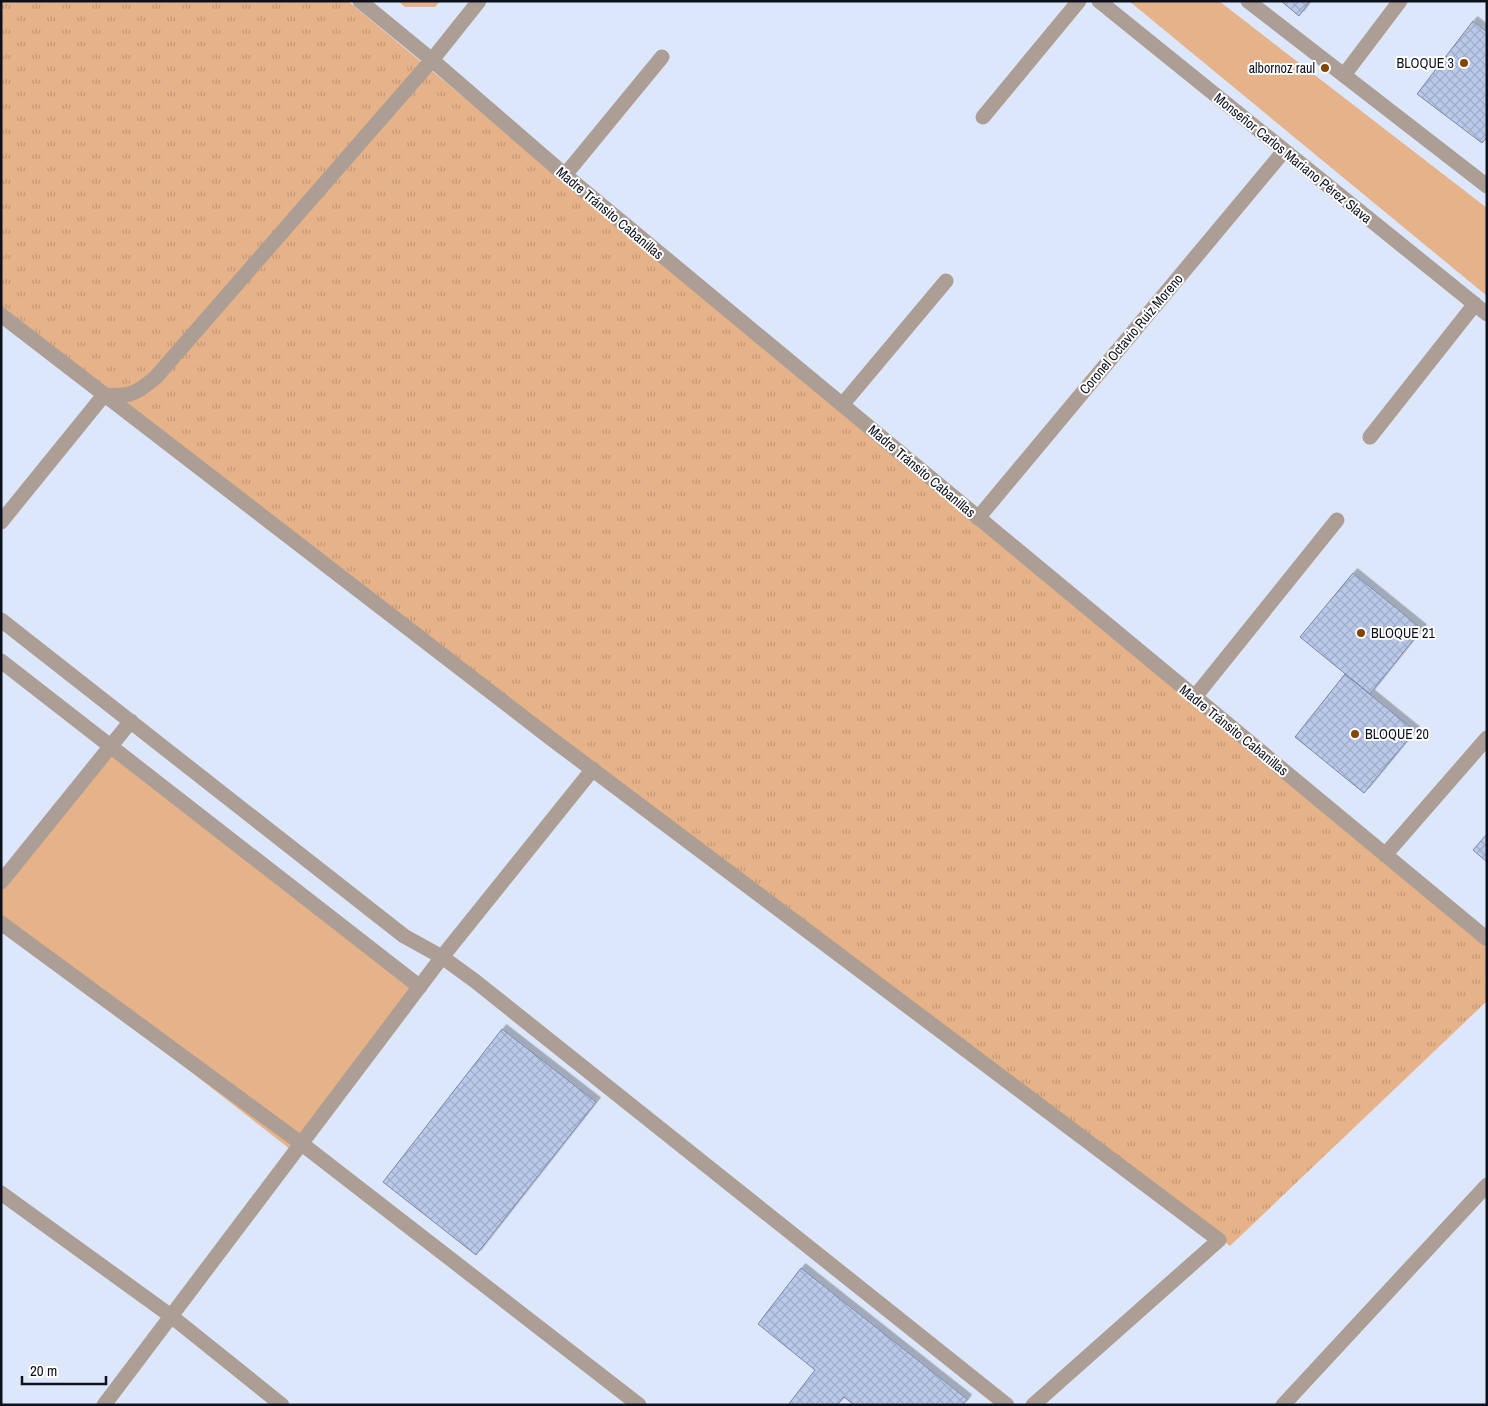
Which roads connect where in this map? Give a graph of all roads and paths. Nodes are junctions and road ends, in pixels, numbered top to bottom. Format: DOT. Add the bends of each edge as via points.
graph roads {
  1 [pos="360,1"];
  2 [pos="479,1"];
  3 [pos="1079,1"];
  4 [pos="1099,1"];
  5 [pos="1248,1"];
  6 [pos="1400,1"];
  7 [pos="662,57"];
  8 [pos="432,60"];
  9 [pos="1344,75"];
  10 [pos="983,116"];
  11 [pos="1284,151"];
  12 [pos="565,175"];
  13 [pos="1487,186"];
  14 [pos="946,281"];
  15 [pos="1481,309"];
  16 [pos="1,315"];
  17 [pos="104,395"];
  18 [pos="842,405"];
  19 [pos="1370,438"];
  20 [pos="978,518"];
  21 [pos="1337,520"];
  22 [pos="1,522"];
  23 [pos="1,620"];
  24 [pos="1,660"];
  25 [pos="1194,698"];
  26 [pos="131,721"];
  27 [pos="1487,738"];
  28 [pos="111,746"];
  29 [pos="593,769"];
  30 [pos="1385,855"];
  31 [pos="1,882"];
  32 [pos="1,923"];
  33 [pos="1487,939"];
  34 [pos="442,957"];
  35 [pos="420,987"];
  36 [pos="302,1144"];
  37 [pos="1487,1185"];
  38 [pos="1,1193"];
  39 [pos="171,1316"];
  40 [pos="104,1405"];
  41 [pos="282,1405"];
  42 [pos="639,1405"];
  43 [pos="1007,1405"];
  44 [pos="1033,1405"];
  45 [pos="1283,1405"];
  1 -- 8 [label="street, Madre Tránsito Cabanillas"];
  2 -- 8 [label="street"];
  3 -- 10 [label="street"];
  4 -- 11 [label="street, Monseñor Carlos Mariano Pérez Slava"];
  5 -- 9 [label="street"];
  6 -- 9 [label="street"];
  7 -- 12 [label="street"];
  8 -- 12 [label="street, Madre Tránsito Cabanillas"];
  8 -- 17 [label="street" via="156,377 138,392 125,397"];
  9 -- 13 [label="street"];
  11 -- 15 [label="street, Monseñor Carlos Mariano Pérez Slava"];
  11 -- 20 [label="street, Coronel Octavio Ruiz Moreno"];
  12 -- 18 [label="street, Madre Tránsito Cabanillas"];
  14 -- 18 [label="street"];
  15 -- 19 [label="street"];
  16 -- 17 [label="street"];
  17 -- 22 [label="street"];
  17 -- 29 [label="street"];
  18 -- 20 [label="street, Madre Tránsito Cabanillas"];
  20 -- 25 [label="street, Madre Tránsito Cabanillas"];
  21 -- 25 [label="street"];
  23 -- 26 [label="street"];
  24 -- 28 [label="street"];
  25 -- 30 [label="street, Madre Tránsito Cabanillas"];
  26 -- 28 [label="street"];
  26 -- 34 [label="street" via="404,936"];
  27 -- 30 [label="street"];
  28 -- 31 [label="street"];
  28 -- 35 [label="street"];
  29 -- 34 [label="street"];
  29 -- 44 [label="street" via="1219,1240"];
  30 -- 33 [label="street, Madre Tránsito Cabanillas"];
  32 -- 36 [label="street"];
  34 -- 35 [label="street"];
  34 -- 43 [label="street"];
  35 -- 36 [label="street"];
  36 -- 39 [label="street"];
  36 -- 42 [label="street"];
  37 -- 45 [label="street"];
  38 -- 39 [label="street"];
  39 -- 40 [label="street"];
  39 -- 41 [label="street"];
}
